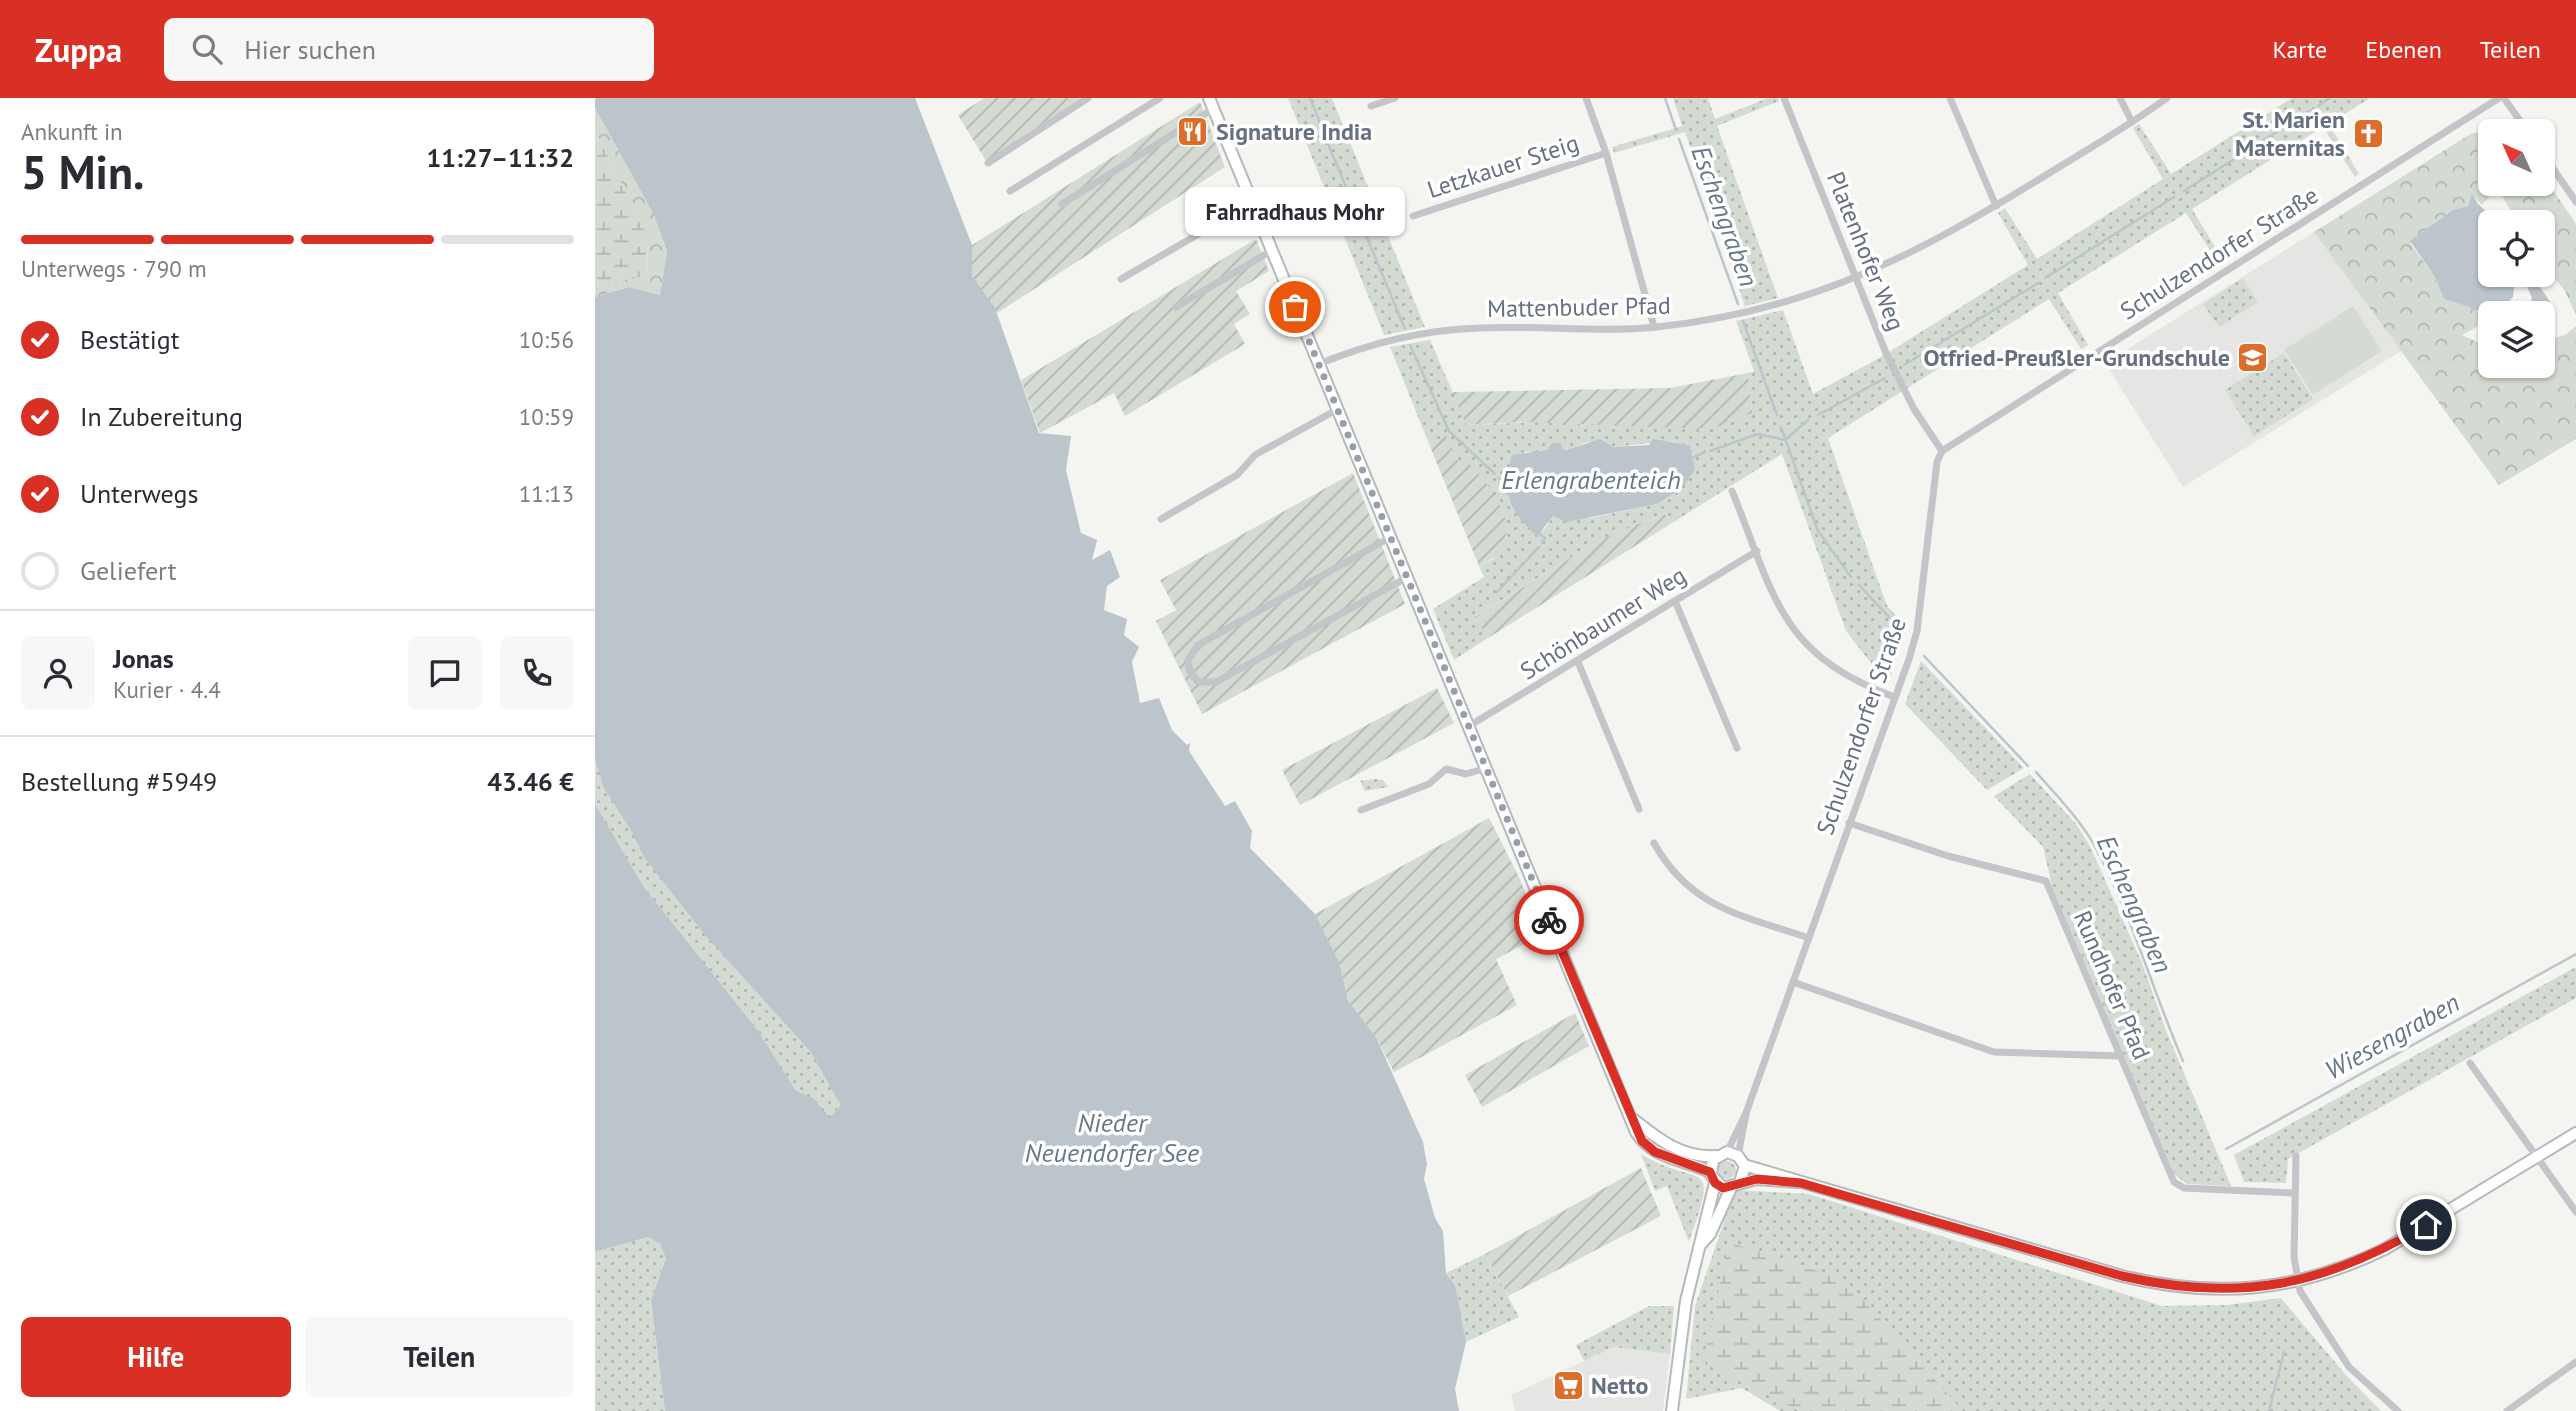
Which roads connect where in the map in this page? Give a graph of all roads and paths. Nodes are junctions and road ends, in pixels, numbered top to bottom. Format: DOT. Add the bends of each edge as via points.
graph roads {
  1 [pos="1088,98"];
  2 [pos="1160,98"];
  3 [pos="1395,98"];
  4 [pos="1586,98"];
  5 [pos="1784,98"];
  6 [pos="1950,98"];
  7 [pos="2120,98"];
  8 [pos="2167,98"];
  9 [pos="2501,98"];
  10 [pos="1211,103"];
  11 [pos="1371,106"];
  12 [pos="2518,119"];
  13 [pos="2132,122"];
  14 [pos="1606,153"];
  15 [pos="988,163"];
  16 [pos="2555,171"];
  17 [pos="1010,191"];
  18 [pos="2576,202"];
  19 [pos="1252,203"];
  20 [pos="1062,204"];
  21 [pos="1996,206"];
  22 [pos="1413,216"];
  23 [pos="1271,251"];
  24 [pos="1122,279"];
  25 [pos="1856,279"];
  26 [pos="1176,307"];
  27 [pos="1654,327"];
  28 [pos="1319,364"];
  29 [pos="1338,409"];
  30 [pos="1942,451"];
  31 [pos="1733,491"];
  32 [pos="1161,519"];
  33 [pos="1391,537"];
  34 [pos="1757,551"];
  35 [pos="1408,577"];
  36 [pos="1675,601"];
  37 [pos="1578,662"];
  38 [pos="1894,697"];
  39 [pos="1469,726"];
  40 [pos="1737,748"];
  41 [pos="1487,768"];
  42 [pos="1639,809"];
  43 [pos="1361,810"];
  44 [pos="1849,823"];
  45 [pos="1654,843"];
  46 [pos="1809,938"];
  47 [pos="1793,982"];
  48 [pos="2120,1056"];
  49 [pos="2470,1063"];
  50 [pos="1746,1113"];
  51 [pos="1633,1119"];
  52 [pos="2576,1133"];
  53 [pos="1722,1154"];
  54 [pos="2296,1156"];
  55 [pos="2535,1158"];
  56 [pos="1741,1160"];
  57 [pos="1713,1178"];
  58 [pos="1801,1183"];
  59 [pos="1736,1185"];
  60 [pos="2294,1193"];
  61 [pos="2576,1212"];
  62 [pos="1707,1229"];
  63 [pos="2298,1282"];
  64 [pos="2576,1362"];
  65 [pos="1672,1411"];
  66 [pos="2398,1411"];
  67 [pos="2507,1411"];
  1 -- 15 [label="street"];
  2 -- 17 [label="street"];
  3 -- 11 [label="street"];
  4 -- 14 [label="street"];
  5 -- 25 [label="street, Platenhofer Weg"];
  6 -- 21 [label="street"];
  7 -- 13 [label="street"];
  8 -- 13 [label="street, Mattenbuder Pfad"];
  9 -- 12 [label="street"];
  9 -- 30 [label="street, Schulzendorfer Straße"];
  10 -- 19 [label="main road"];
  10 -- 20 [label="street"];
  13 -- 21 [label="street, Mattenbuder Pfad"];
  14 -- 22 [label="street, Letzkauer Steig"];
  14 -- 27 [label="street"];
  16 -- 18 [label="street"];
  19 -- 23 [label="main road"];
  19 -- 24 [label="street"];
  21 -- 25 [label="street, Mattenbuder Pfad" via="1933,243"];
  23 -- 26 [label="street"];
  23 -- 28 [label="main road"];
  25 -- 27 [label="street, Mattenbuder Pfad" via="1772,306"];
  25 -- 30 [label="street, Platenhofer Weg" via="1898,377"];
  27 -- 28 [label="street, Mattenbuder Pfad" via="1450,330 1381,342"];
  28 -- 29 [label="main road"];
  29 -- 32 [label="street" via="1255,455 1237,475"];
  29 -- 33 [label="main road"];
  30 -- 38 [label="street, Schulzendorfer Straße" via="1917,631"];
  31 -- 34 [label="street"];
  33 -- 35 [label="main road"];
  33 -- 35 [label="street" via="1198,645 1191,650 1190,671 1198,682 1216,682"];
  34 -- 36 [label="street, Schönbaumer Weg"];
  34 -- 38 [label="street" via="1780,609 1799,638 1836,669"];
  35 -- 39 [label="main road"];
  36 -- 37 [label="street, Schönbaumer Weg"];
  36 -- 40 [label="street"];
  37 -- 39 [label="street, Schönbaumer Weg"];
  37 -- 42 [label="street"];
  38 -- 44 [label="street, Schulzendorfer Straße"];
  39 -- 41 [label="main road"];
  41 -- 43 [label="street" via="1466,774 1446,769 1429,784"];
  41 -- 51 [label="main road"];
  44 -- 46 [label="street, Schulzendorfer Straße"];
  44 -- 48 [label="street, Rundhofer Pfad" via="1948,856 2046,881"];
  45 -- 46 [label="street" via="1673,874 1704,899"];
  46 -- 47 [label="street, Schulzendorfer Straße"];
  47 -- 48 [label="street" via="1994,1052"];
  47 -- 50 [label="street, Schulzendorfer Straße"];
  48 -- 60 [label="street, Rundhofer Pfad" via="2174,1182 2183,1188"];
  49 -- 55 [label="street"];
  50 -- 53 [label="street, Schulzendorfer Straße"];
  50 -- 56 [label="street, Schulzendorfer Straße"];
  51 -- 53 [label="main road" via="1671,1147 1700,1157"];
  51 -- 57 [label="main road" via="1648,1147"];
  52 -- 55 [label="main road"];
  53 -- 56 [label="main road"];
  53 -- 57 [label="main road"];
  54 -- 60 [label="street"];
  55 -- 61 [label="street"];
  55 -- 63 [label="main road" via="2385,1249"];
  56 -- 58 [label="main road"];
  56 -- 59 [label="main road" via="1745,1173"];
  57 -- 59 [label="main road"];
  57 -- 62 [label="main road"];
  58 -- 59 [label="main road" via="1757,1179"];
  58 -- 63 [label="main road" via="2163,1286 2228,1290"];
  59 -- 62 [label="main road"];
  60 -- 63 [label="street"];
  62 -- 65 [label="main road" via="1686,1301"];
  63 -- 66 [label="street" via="2344,1361"];
  64 -- 67 [label="street"];
}
